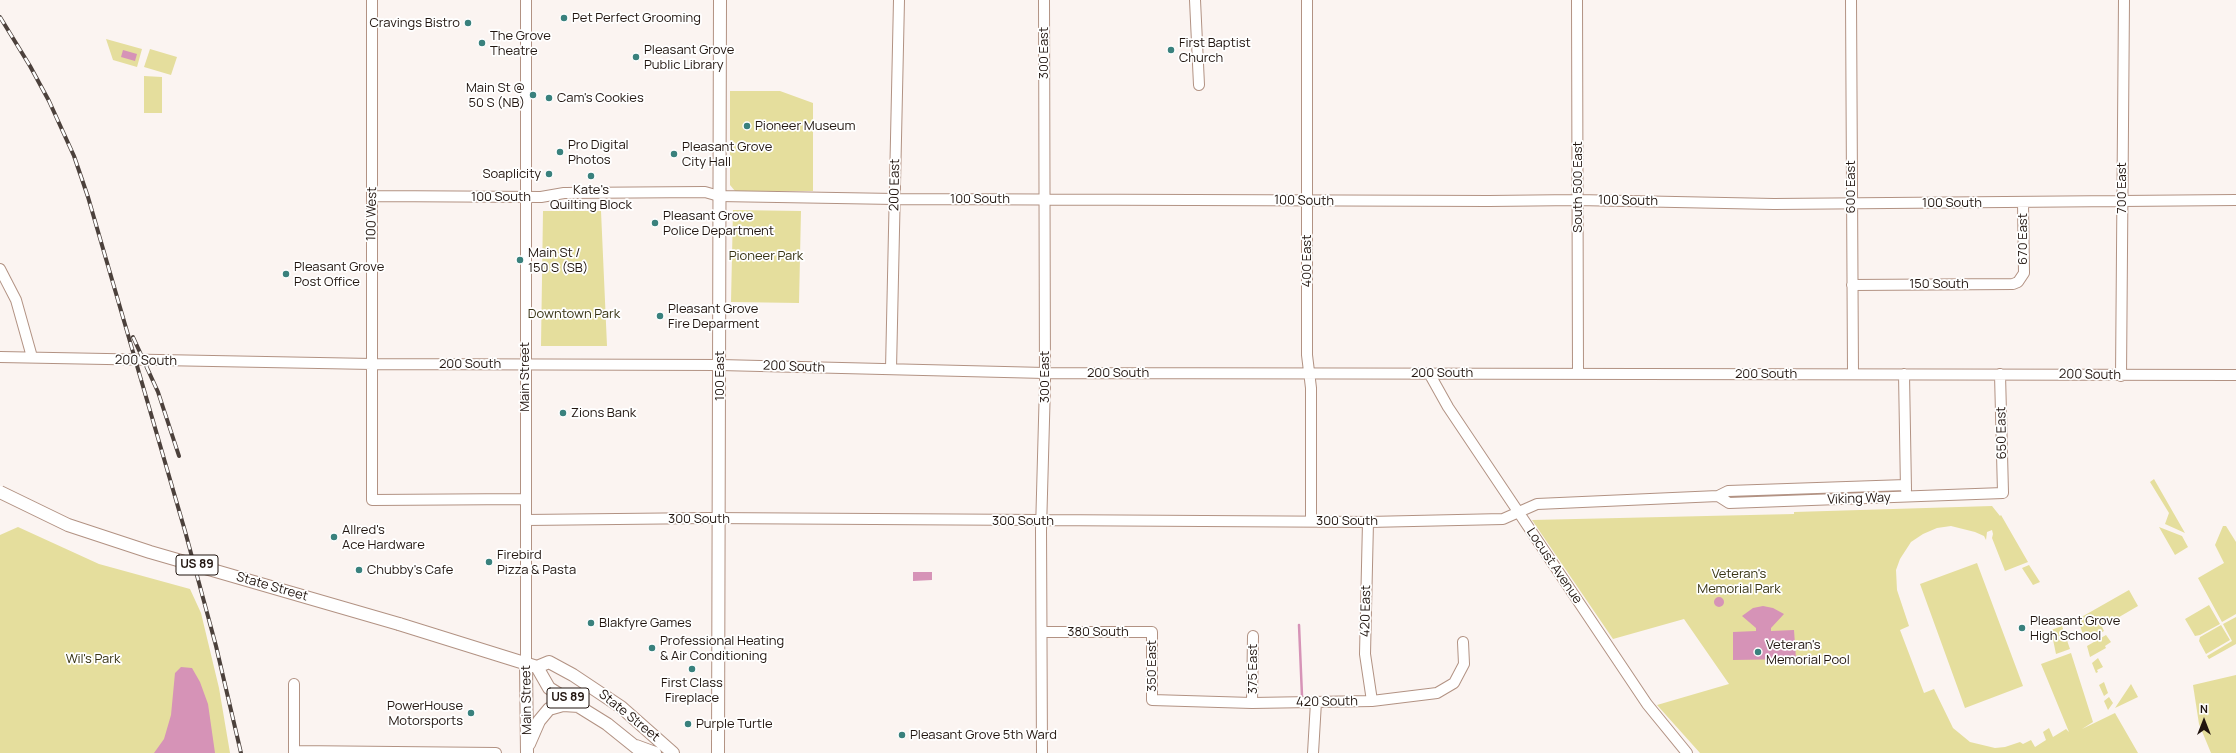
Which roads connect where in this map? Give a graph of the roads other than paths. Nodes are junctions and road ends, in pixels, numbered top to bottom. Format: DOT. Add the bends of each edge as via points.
graph roads {
  1 [pos="372,0"];
  2 [pos="526,0"];
  3 [pos="720,0"];
  4 [pos="899,0"];
  5 [pos="1044,0"];
  6 [pos="1195,0"];
  7 [pos="1307,0"];
  8 [pos="1577,0"];
  9 [pos="1851,0"];
  10 [pos="2124,0"];
  11 [pos="1199,85"];
  12 [pos="373,196"];
  13 [pos="719,196"];
  14 [pos="527,197"];
  15 [pos="895,199"];
  16 [pos="1044,199"];
  17 [pos="1577,200"];
  18 [pos="2236,200"];
  19 [pos="1307,201"];
  20 [pos="2122,201"];
  21 [pos="2023,202"];
  22 [pos="1851,203"];
  23 [pos="0,269"];
  24 [pos="2023,275"];
  25 [pos="1852,284"];
  26 [pos="0,357"];
  27 [pos="32,357"];
  28 [pos="372,364"];
  29 [pos="525,364"];
  30 [pos="720,365"];
  31 [pos="891,370"];
  32 [pos="1045,373"];
  33 [pos="1429,373"];
  34 [pos="1853,373"];
  35 [pos="1309,374"];
  36 [pos="1578,374"];
  37 [pos="1904,374"];
  38 [pos="2000,374"];
  39 [pos="2236,375"];
  40 [pos="2121,376"];
  41 [pos="1906,484"];
  42 [pos="0,492"];
  43 [pos="2003,493"];
  44 [pos="1718,496"];
  45 [pos="1907,496"];
  46 [pos="525,499"];
  47 [pos="1518,512"];
  48 [pos="719,519"];
  49 [pos="526,520"];
  50 [pos="1042,521"];
  51 [pos="1311,521"];
  52 [pos="1368,522"];
  53 [pos="1043,632"];
  54 [pos="1152,632"];
  55 [pos="1253,636"];
  56 [pos="1463,642"];
  57 [pos="531,665"];
  58 [pos="294,684"];
  59 [pos="1152,700"];
  60 [pos="1372,701"];
  61 [pos="1316,702"];
  62 [pos="1252,703"];
  63 [pos="582,706"];
  64 [pos="639,749"];
  65 [pos="527,750"];
  66 [pos="294,752"];
  67 [pos="496,753"];
  68 [pos="655,753"];
  69 [pos="673,753"];
  70 [pos="718,753"];
  71 [pos="1042,753"];
  72 [pos="1313,753"];
  73 [pos="1687,753"];
  1 -- 12 [label="street, 100 West"];
  2 -- 14 [label="street, Main Street"];
  3 -- 13 [label="main road, 100 East"];
  4 -- 15 [label="street, 200 East"];
  5 -- 16 [label="street, 300 East"];
  6 -- 11 [label="street"];
  7 -- 19 [label="street, 400 East"];
  8 -- 17 [label="street, South 500 East"];
  9 -- 22 [label="street, 600 East"];
  10 -- 20 [label="street, 700 East"];
  12 -- 14 [label="street, 100 South"];
  12 -- 28 [label="street, 100 West"];
  13 -- 14 [label="street, 100 South" via="705,192 631,192 564,193 546,197"];
  13 -- 15 [label="street, 100 South"];
  13 -- 30 [label="main road, 100 East"];
  14 -- 29 [label="street, Main Street"];
  15 -- 16 [label="street, 100 South"];
  15 -- 31 [label="street, 200 East"];
  16 -- 19 [label="street, 100 South"];
  16 -- 32 [label="street, 300 East"];
  17 -- 19 [label="street, 100 South"];
  17 -- 22 [label="street, 100 South"];
  17 -- 36 [label="street, South 500 East"];
  18 -- 20 [label="street, 100 South"];
  19 -- 35 [label="street, 400 East"];
  20 -- 21 [label="street, 100 South"];
  20 -- 40 [label="street, 700 East"];
  21 -- 22 [label="street, 100 South"];
  21 -- 24 [label="street, 670 East"];
  22 -- 25 [label="street, 600 East"];
  23 -- 27 [label="street" via="16,300"];
  24 -- 25 [label="street, 150 South" via="2013,284"];
  25 -- 34 [label="street, 600 East"];
  26 -- 27 [label="street, 200 South"];
  27 -- 28 [label="street, 200 South"];
  28 -- 29 [label="street, 200 South"];
  28 -- 46 [label="street, 100 West" via="372,500"];
  29 -- 30 [label="street, 200 South"];
  29 -- 46 [label="street, Main Street"];
  30 -- 31 [label="street, 200 South"];
  30 -- 48 [label="main road, 100 East"];
  31 -- 32 [label="street, 200 South"];
  32 -- 35 [label="street, 200 South"];
  32 -- 50 [label="street, 300 East"];
  33 -- 35 [label="street, 200 South"];
  33 -- 36 [label="street, 200 South"];
  33 -- 47 [label="street, Locust Avenue" via="1448,407"];
  34 -- 36 [label="street, 200 South"];
  34 -- 37 [label="street, 200 South"];
  35 -- 51 [label="street, 400 East"];
  37 -- 38 [label="street, 200 South"];
  37 -- 41 [label="street"];
  38 -- 40 [label="street, 200 South"];
  38 -- 43 [label="street, 650 East"];
  39 -- 40 [label="street, 200 South"];
  41 -- 44 [label="street, Viking Way" via="1728,491"];
  41 -- 45 [label="street"];
  42 -- 57 [label="main road, State Street / US 89, bridge" via="68,525 150,552"];
  43 -- 45 [label="street, Viking Way"];
  44 -- 45 [label="street, Viking Way" via="1729,503"];
  44 -- 47 [label="street, Viking Way" via="1537,504"];
  46 -- 49 [label="street, Main Street"];
  47 -- 52 [label="street, 300 South" via="1503,519"];
  47 -- 73 [label="street, Locust Avenue" via="1647,704"];
  48 -- 49 [label="street, 300 South"];
  48 -- 50 [label="street, 300 South"];
  48 -- 70 [label="main road, 100 East"];
  49 -- 57 [label="street, Main Street"];
  50 -- 51 [label="street, 300 South"];
  50 -- 53 [label="street, 300 East"];
  51 -- 52 [label="street, 300 South"];
  52 -- 60 [label="street, 420 East" via="1365,654"];
  53 -- 54 [label="street, 380 South"];
  53 -- 71 [label="street, 300 East"];
  54 -- 59 [label="street, 350 East"];
  55 -- 62 [label="street, 375 East"];
  56 -- 60 [label="street, 420 South" via="1464,664 1454,683 1437,693"];
  57 -- 63 [label="main road, State Street / US 89" via="549,688"];
  57 -- 65 [label="main road, Main Street"];
  57 -- 69 [label="main road, State Street / US 89" via="549,662 601,693 641,723"];
  58 -- 66 [label="street"];
  59 -- 62 [label="street, 420 South"];
  60 -- 61 [label="street, 420 South"];
  61 -- 62 [label="street, 420 South"];
  61 -- 72 [label="street"];
  63 -- 64 [label="main road, State Street / US 89"];
  63 -- 65 [label="main road" via="563,705 549,709 539,721"];
  64 -- 68 [label="main road, State Street"];
  66 -- 67 [label="street"];
}
